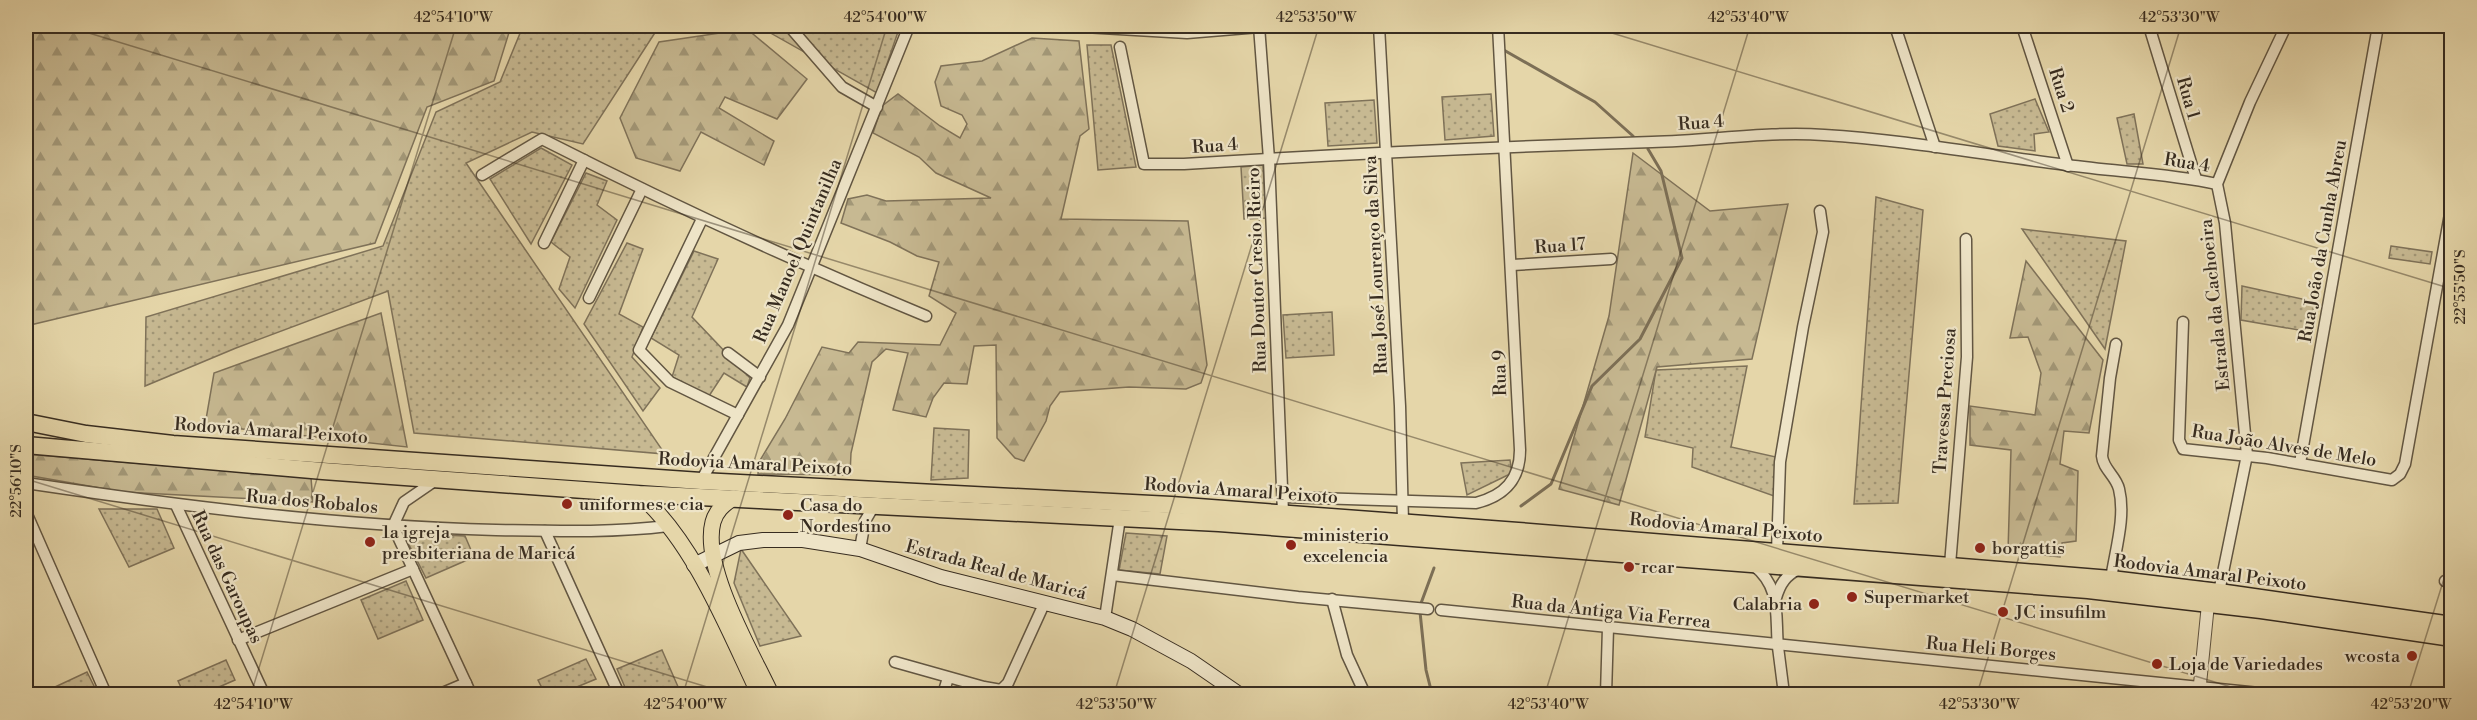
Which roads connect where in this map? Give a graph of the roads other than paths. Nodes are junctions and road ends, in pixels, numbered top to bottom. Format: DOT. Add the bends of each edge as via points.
graph roads {
  1 [pos="789,26"];
  2 [pos="909,26"];
  3 [pos="1066,26"];
  4 [pos="1259,26"];
  5 [pos="1379,26"];
  6 [pos="1498,26"];
  7 [pos="1509,26"];
  8 [pos="1895,26"];
  9 [pos="2022,26"];
  10 [pos="2149,26"];
  11 [pos="2286,26"];
  12 [pos="2378,26"];
  13 [pos="2444,26"];
  14 [pos="1111,28"];
  15 [pos="2451,29"];
  16 [pos="1120,47"];
  17 [pos="877,107"];
  18 [pos="1504,147"];
  19 [pos="1935,147"];
  20 [pos="1386,153"];
  21 [pos="1269,159"];
  22 [pos="584,160"];
  23 [pos="2068,165"];
  24 [pos="482,175"];
  25 [pos="2196,179"];
  26 [pos="2217,184"];
  27 [pos="642,189"];
  28 [pos="2451,203"];
  29 [pos="1820,211"];
  30 [pos="702,219"];
  31 [pos="1966,239"];
  32 [pos="544,243"];
  33 [pos="1611,259"];
  34 [pos="1512,265"];
  35 [pos="811,268"];
  36 [pos="589,298"];
  37 [pos="926,316"];
  38 [pos="2183,322"];
  39 [pos="2116,344"];
  40 [pos="728,353"];
  41 [pos="760,377"];
  42 [pos="738,415"];
  43 [pos="26,422"];
  44 [pos="26,445"];
  45 [pos="2247,455"];
  46 [pos="2300,463"];
  47 [pos="438,478"];
  48 [pos="701,481"];
  49 [pos="26,483"];
  50 [pos="639,494"];
  51 [pos="733,498"];
  52 [pos="1402,502"];
  53 [pos="867,504"];
  54 [pos="1283,505"];
  55 [pos="176,506"];
  56 [pos="26,512"];
  57 [pos="1120,518"];
  58 [pos="1403,522"];
  59 [pos="393,526"];
  60 [pos="669,526"];
  61 [pos="545,531"];
  62 [pos="860,549"];
  63 [pos="1777,552"];
  64 [pos="713,554"];
  65 [pos="1753,565"];
  66 [pos="1950,565"];
  67 [pos="694,566"];
  68 [pos="1803,568"];
  69 [pos="413,569"];
  70 [pos="1112,575"];
  71 [pos="2111,579"];
  72 [pos="1776,598"];
  73 [pos="2214,598"];
  74 [pos="1332,599"];
  75 [pos="1044,604"];
  76 [pos="1428,609"];
  77 [pos="1441,610"];
  78 [pos="1105,618"];
  79 [pos="730,620"];
  80 [pos="2451,625"];
  81 [pos="1608,628"];
  82 [pos="2451,638"];
  83 [pos="238,640"];
  84 [pos="1778,646"];
  85 [pos="895,662"];
  86 [pos="948,678"];
  87 [pos="466,683"];
  88 [pos="2200,691"];
  89 [pos="106,694"];
  90 [pos="264,694"];
  91 [pos="440,694"];
  92 [pos="471,694"];
  93 [pos="618,694"];
  94 [pos="759,694"];
  95 [pos="771,694"];
  96 [pos="943,694"];
  97 [pos="1239,694"];
  98 [pos="1365,694"];
  99 [pos="1606,694"];
  100 [pos="1784,694"];
  101 [pos="2269,694"];
  1 -- 17 [label="street" via="842,87"];
  2 -- 17 [label="street, Rua Manoel Quintanilha"];
  3 -- 14 [label="street"];
  4 -- 14 [label="street" via="1187,33"];
  4 -- 21 [label="street, Rua Doutor Cresio Rieiro"];
  5 -- 20 [label="street, Rua José Lourenço da Silva"];
  6 -- 7 [label="street"];
  6 -- 18 [label="street, Rua 9"];
  8 -- 19 [label="street"];
  9 -- 23 [label="street, Rua 2"];
  10 -- 25 [label="street, Rua 1"];
  11 -- 26 [label="street"];
  12 -- 46 [label="street, Rua João da Cunha Abreu"];
  13 -- 15 [label="street"];
  16 -- 21 [label="street, Rua 4" via="1144,164"];
  17 -- 35 [label="street, Rua Manoel Quintanilha"];
  18 -- 19 [label="street, Rua 4" via="1781,134"];
  18 -- 20 [label="street, Rua 4"];
  18 -- 34 [label="street, Rua 9"];
  19 -- 23 [label="street, Rua 4"];
  20 -- 21 [label="street, Rua 4"];
  20 -- 52 [label="street, Rua José Lourenço da Silva"];
  21 -- 54 [label="street, Rua Doutor Cresio Rieiro"];
  22 -- 24 [label="street" via="542,139"];
  22 -- 27 [label="street"];
  22 -- 32 [label="street"];
  23 -- 25 [label="street, Rua 4"];
  25 -- 26 [label="street, Rua 4"];
  26 -- 45 [label="street, Estrada da Cachoeira" via="2225,223"];
  27 -- 30 [label="street"];
  27 -- 36 [label="street"];
  28 -- 46 [label="street, Rua João Alves de Melo" via="2405,464 2400,474 2392,480"];
  29 -- 63 [label="street" via="1823,232 1780,462"];
  30 -- 35 [label="street"];
  30 -- 42 [label="street" via="639,350 670,381"];
  31 -- 66 [label="street, Travessa Preciosa" via="1967,357"];
  33 -- 34 [label="street, Rua 17"];
  34 -- 52 [label="street, Rua 9" via="1520,450 1516,475 1500,493 1486,501"];
  35 -- 37 [label="street"];
  35 -- 41 [label="street, Rua Manoel Quintanilha" via="788,325"];
  38 -- 45 [label="street, Rua João Alves de Melo" via="2180,445"];
  39 -- 71 [label="street" via="2102,456 2121,500"];
  40 -- 41 [label="street"];
  41 -- 42 [label="street, Rua Manoel Quintanilha"];
  42 -- 48 [label="street, Rua Manoel Quintanilha"];
  43 -- 48 [label="highway, Rodovia Amaral Peixoto" via="173,444"];
  44 -- 47 [label="highway, Rodovia Amaral Peixoto"];
  45 -- 46 [label="street, Rua João Alves de Melo"];
  45 -- 73 [label="street, Estrada da Cachoeira"];
  47 -- 50 [label="highway, Rodovia Amaral Peixoto"];
  47 -- 59 [label="street" via="404,502"];
  48 -- 54 [label="highway, Rodovia Amaral Peixoto" via="1118,502"];
  49 -- 55 [label="street, Rua dos Robalos"];
  50 -- 51 [label="highway, Rodovia Amaral Peixoto"];
  50 -- 60 [label="main road"];
  51 -- 53 [label="highway, Rodovia Amaral Peixoto"];
  51 -- 64 [label="main road" via="720,507 713,520"];
  52 -- 54 [label="street, Rua 9"];
  52 -- 58 [label="street, Rua José Lourenço da Silva"];
  53 -- 57 [label="highway, Rodovia Amaral Peixoto"];
  53 -- 62 [label="street"];
  54 -- 58 [label="highway, Rodovia Amaral Peixoto"];
  55 -- 59 [label="street, Rua dos Robalos"];
  55 -- 83 [label="street, Rua das Garoupas"];
  56 -- 89 [label="street"];
  57 -- 65 [label="highway, Rodovia Amaral Peixoto"];
  57 -- 70 [label="street"];
  58 -- 63 [label="highway, Rodovia Amaral Peixoto"];
  59 -- 61 [label="street, Rua dos Robalos"];
  59 -- 69 [label="street"];
  60 -- 61 [label="street, Rua dos Robalos"];
  60 -- 67 [label="main road"];
  61 -- 93 [label="street"];
  62 -- 64 [label="main road, Estrada Real de Maricá" via="803,540 763,540 739,543"];
  62 -- 75 [label="main road, Estrada Real de Maricá" via="941,577"];
  63 -- 66 [label="highway, Rodovia Amaral Peixoto"];
  64 -- 67 [label="main road, Estrada Real de Maricá"];
  64 -- 79 [label="main road"];
  65 -- 68 [label="highway, Rodovia Amaral Peixoto"];
  65 -- 72 [label="street" via="1767,578"];
  66 -- 71 [label="highway, Rodovia Amaral Peixoto"];
  67 -- 79 [label="main road"];
  68 -- 72 [label="street" via="1786,578"];
  68 -- 73 [label="highway, Rodovia Amaral Peixoto"];
  69 -- 83 [label="street"];
  69 -- 87 [label="street"];
  70 -- 74 [label="street"];
  70 -- 78 [label="street"];
  71 -- 73 [label="highway, Rodovia Amaral Peixoto"];
  72 -- 84 [label="street"];
  73 -- 80 [label="highway, Rodovia Amaral Peixoto"];
  73 -- 82 [label="highway, Rodovia Amaral Peixoto"];
  73 -- 88 [label="street"];
  74 -- 76 [label="street"];
  74 -- 98 [label="street" via="1347,656"];
  75 -- 78 [label="main road, Estrada Real de Maricá"];
  75 -- 86 [label="street" via="1005,688 993,690"];
  77 -- 81 [label="street, Rua da Antiga Via Ferrea"];
  78 -- 97 [label="main road, Estrada Real de Maricá" via="1191,661"];
  79 -- 94 [label="main road"];
  79 -- 95 [label="main road"];
  81 -- 84 [label="street, Rua da Antiga Via Ferrea"];
  81 -- 99 [label="street"];
  83 -- 90 [label="street, Rua das Garoupas"];
  84 -- 88 [label="street, Rua Heli Borges"];
  84 -- 100 [label="street"];
  85 -- 86 [label="street"];
  86 -- 96 [label="street"];
  87 -- 91 [label="street"];
  87 -- 92 [label="street"];
  88 -- 101 [label="street, Rua Heli Borges"];
}
